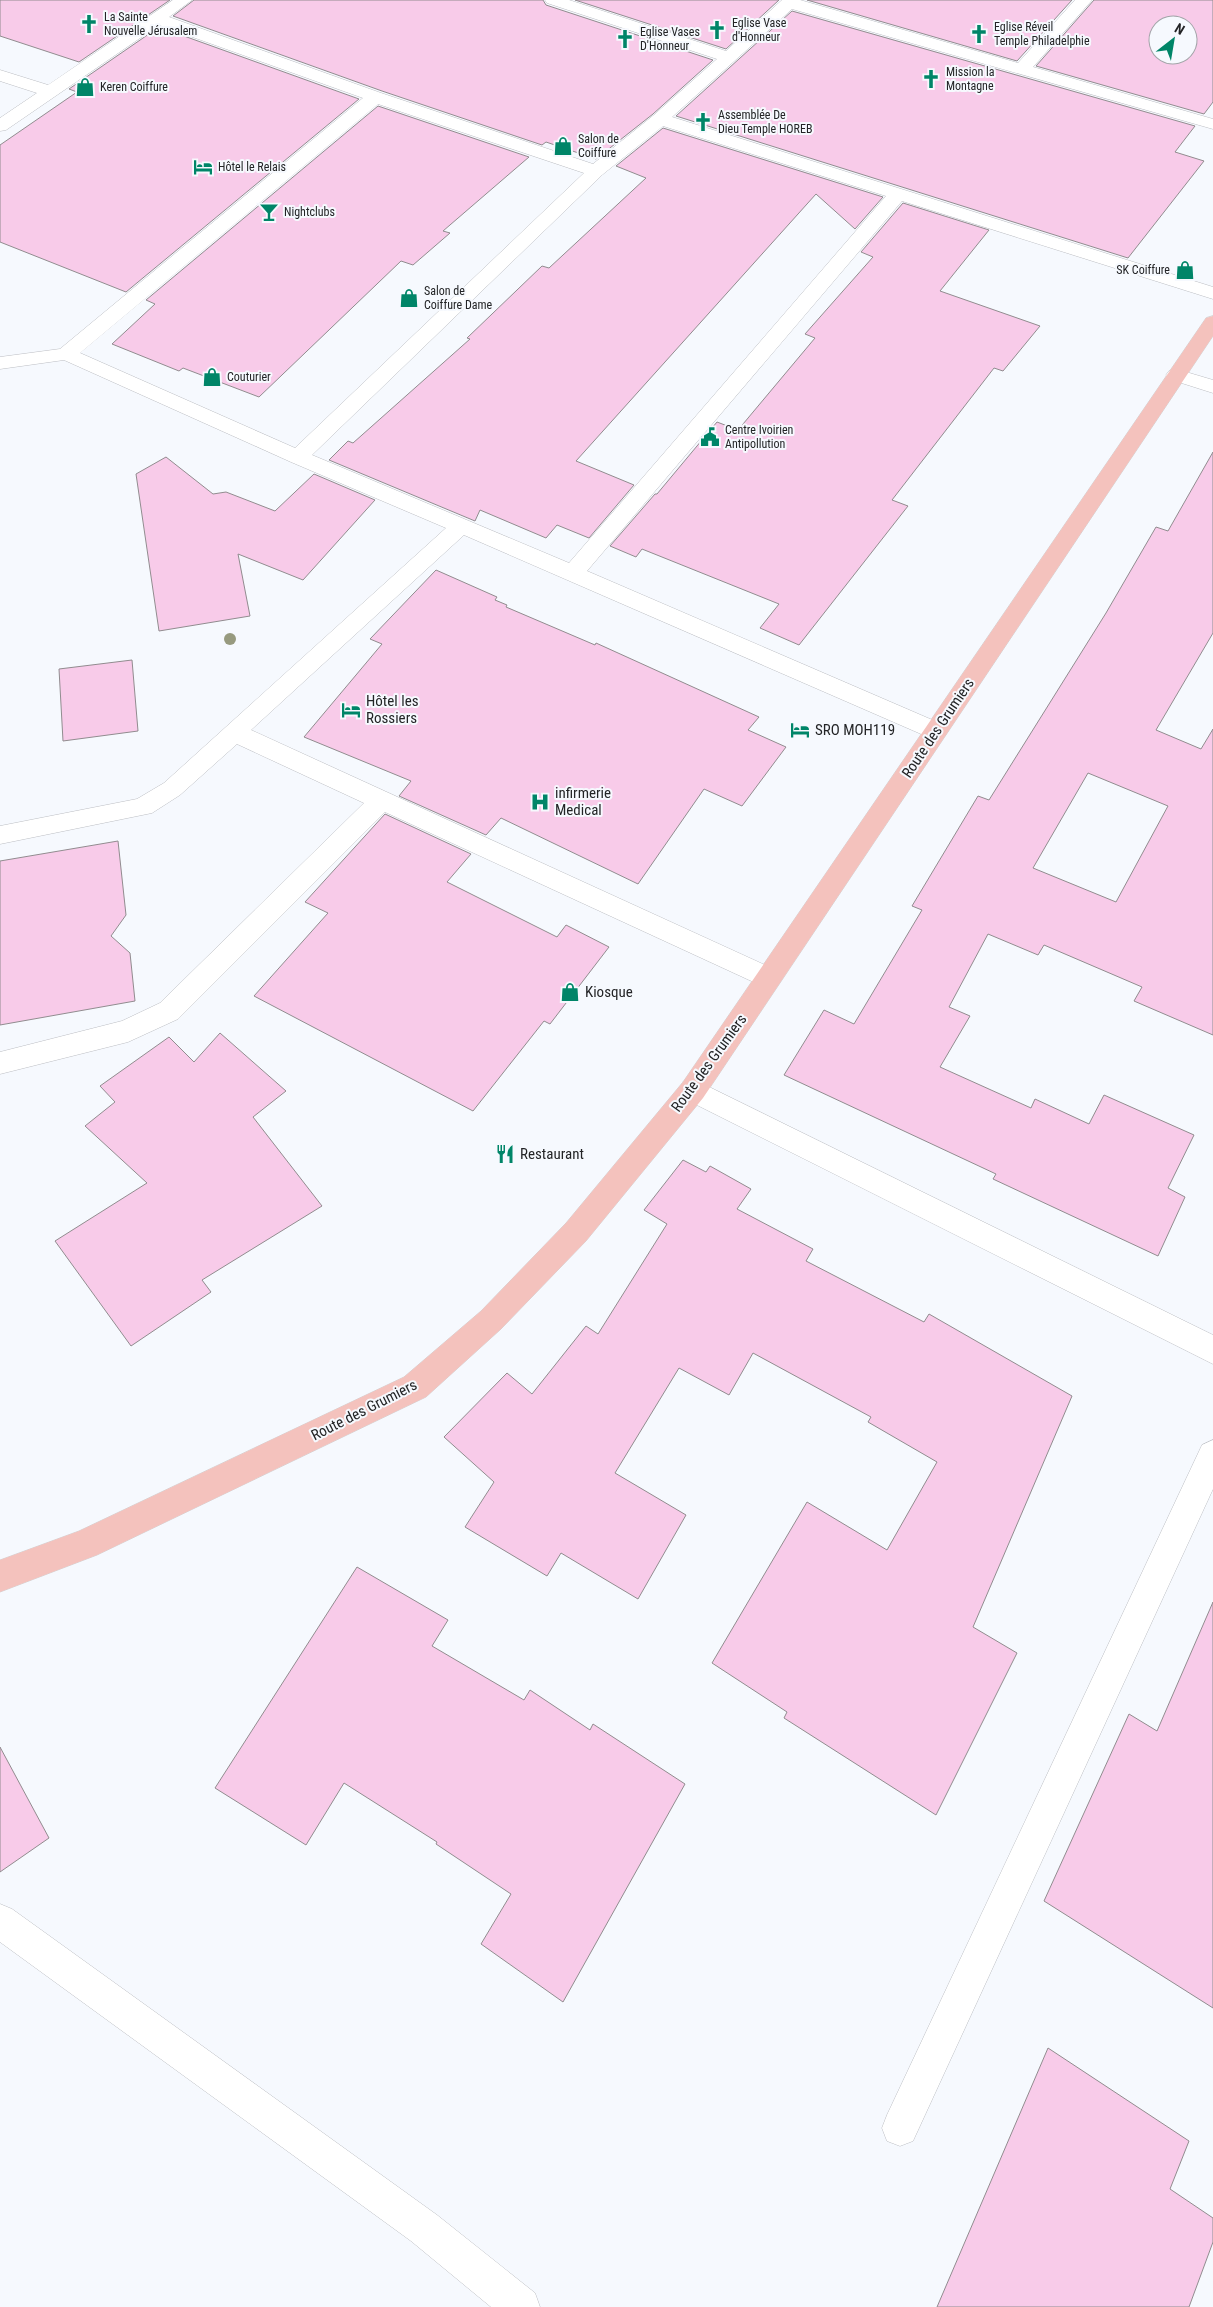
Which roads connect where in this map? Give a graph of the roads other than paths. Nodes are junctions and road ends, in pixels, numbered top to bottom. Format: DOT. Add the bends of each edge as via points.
graph roads {
  1 [pos="184,0"];
  2 [pos="553,0"];
  3 [pos="1084,0"];
  4 [pos="791,1"];
  5 [pos="158,20"];
  6 [pos="729,57"];
  7 [pos="1022,69"];
  8 [pos="0,75"];
  9 [pos="48,91"];
  10 [pos="375,97"];
  11 [pos="660,119"];
  12 [pos="1213,124"];
  13 [pos="0,126"];
  14 [pos="596,171"];
  15 [pos="898,194"];
  16 [pos="1213,293"];
  17 [pos="1213,322"];
  18 [pos="66,354"];
  19 [pos="0,363"];
  20 [pos="1176,375"];
  21 [pos="1213,387"];
  22 [pos="298,457"];
  23 [pos="462,526"];
  24 [pos="573,573"];
  25 [pos="936,731"];
  26 [pos="235,733"];
  27 [pos="382,800"];
  28 [pos="0,835"];
  29 [pos="769,978"];
  30 [pos="0,1063"];
  31 [pos="693,1090"];
  32 [pos="1213,1350"];
  33 [pos="1213,1455"];
  34 [pos="0,1576"];
  35 [pos="0,1921"];
  36 [pos="900,2128"];
  37 [pos="521,2307"];
  1 -- 5 [label="street"];
  2 -- 6 [label="street"];
  3 -- 7 [label="street"];
  4 -- 6 [label="street"];
  4 -- 7 [label="street"];
  5 -- 9 [label="street"];
  5 -- 10 [label="street"];
  6 -- 11 [label="street"];
  7 -- 12 [label="street"];
  8 -- 9 [label="street"];
  9 -- 13 [label="street"];
  10 -- 14 [label="street"];
  10 -- 18 [label="street"];
  11 -- 14 [label="street"];
  11 -- 15 [label="street"];
  14 -- 22 [label="street"];
  15 -- 16 [label="street"];
  15 -- 24 [label="street"];
  17 -- 20 [label="main road, Route des Grumiers"];
  18 -- 19 [label="street"];
  18 -- 22 [label="street"];
  20 -- 21 [label="street"];
  20 -- 25 [label="main road, Route des Grumiers"];
  22 -- 23 [label="street"];
  23 -- 24 [label="street"];
  23 -- 26 [label="street"];
  24 -- 25 [label="street"];
  25 -- 29 [label="main road, Route des Grumiers"];
  26 -- 27 [label="street"];
  26 -- 28 [label="street" via="172,789 143,807"];
  27 -- 29 [label="street"];
  27 -- 30 [label="street" via="169,1010 128,1030"];
  29 -- 31 [label="main road, Route des Grumiers"];
  31 -- 32 [label="street"];
  31 -- 34 [label="main road, Route des Grumiers" via="576,1232 491,1320 415,1387 86,1544"];
  33 -- 36 [label="street"];
  35 -- 37 [label="street" via="424,2228"];
}
